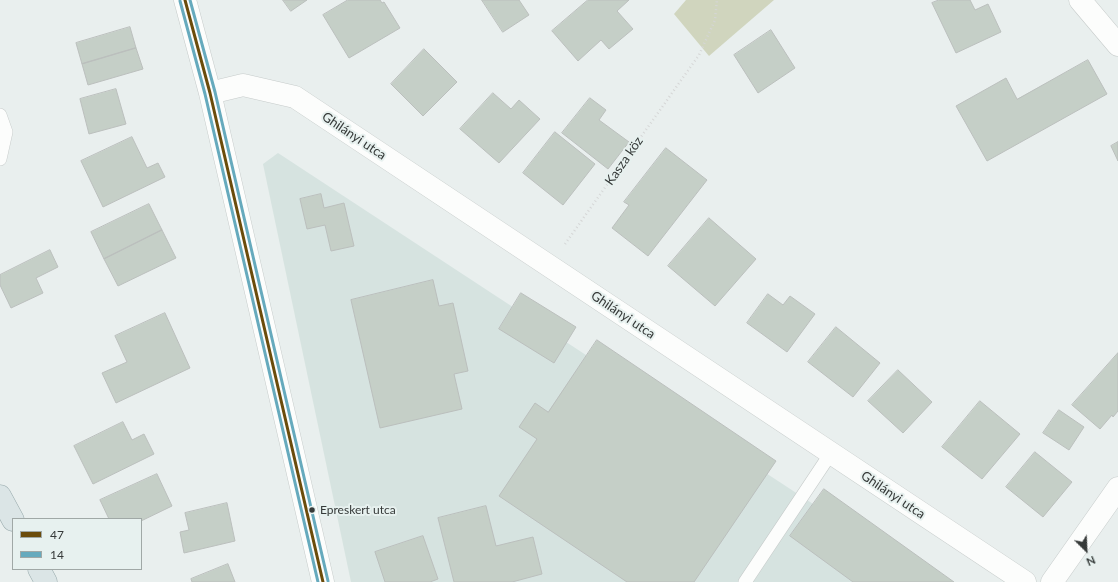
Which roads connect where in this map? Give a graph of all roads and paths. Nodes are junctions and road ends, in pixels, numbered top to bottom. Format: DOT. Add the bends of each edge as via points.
graph roads {
  1 [pos="185,0"];
  2 [pos="717,0"];
  3 [pos="1080,0"];
  4 [pos="1118,45"];
  5 [pos="210,93"];
  6 [pos="0,115"];
  7 [pos="0,159"];
  8 [pos="549,266"];
  9 [pos="831,453"];
  10 [pos="1118,488"];
  11 [pos="0,496"];
  12 [pos="12,518"];
  13 [pos="40,570"];
  14 [pos="46,582"];
  15 [pos="323,582"];
  16 [pos="745,582"];
  17 [pos="1025,582"];
  18 [pos="1052,582"];
  1 -- 5 [label="street"];
  2 -- 8 [label="path, Kasza köz" via="715,20 700,55"];
  3 -- 4 [label="street"];
  5 -- 8 [label="street, Ghilányi utca" via="243,85 295,97"];
  5 -- 15 [label="street"];
  6 -- 7 [label="lane" via="6,132"];
  8 -- 9 [label="street, Ghilányi utca"];
  9 -- 16 [label="lane"];
  9 -- 17 [label="street, Ghilányi utca"];
  10 -- 18 [label="street"];
  11 -- 12 [label="main road"];
  13 -- 14 [label="main road"];
}
